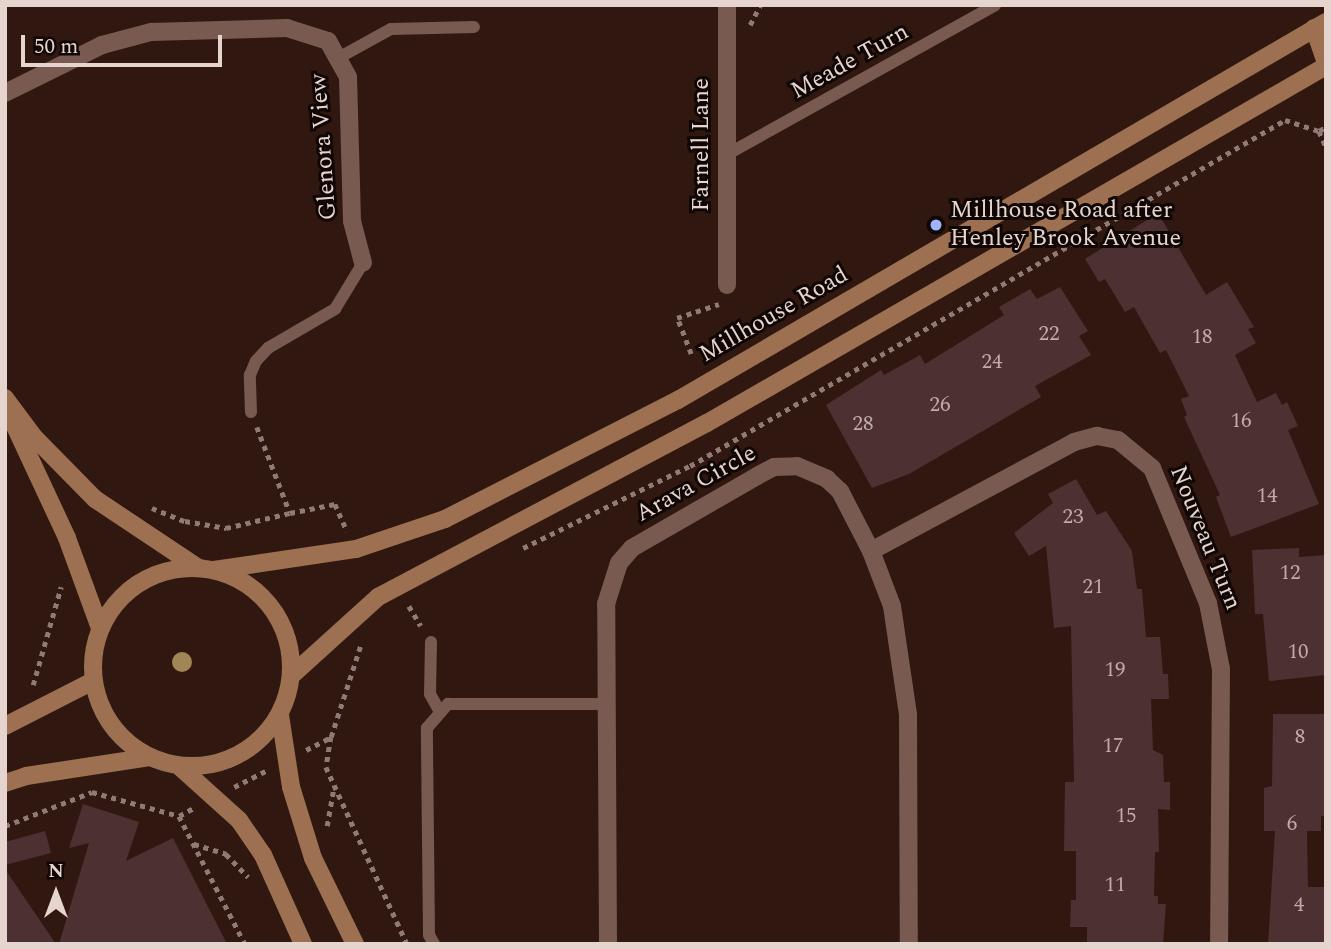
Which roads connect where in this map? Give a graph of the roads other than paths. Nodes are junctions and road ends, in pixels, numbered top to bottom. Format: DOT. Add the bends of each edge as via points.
graph roads {
  1 [pos="727,5"];
  2 [pos="995,5"];
  3 [pos="1320,25"];
  4 [pos="474,27"];
  5 [pos="340,57"];
  6 [pos="1326,64"];
  7 [pos="5,93"];
  8 [pos="726,155"];
  9 [pos="363,263"];
  10 [pos="727,285"];
  11 [pos="5,398"];
  12 [pos="5,405"];
  13 [pos="251,412"];
  14 [pos="871,551"];
  15 [pos="206,569"];
  16 [pos="100,628"];
  17 [pos="431,642"];
  18 [pos="292,675"];
  19 [pos="93,681"];
  20 [pos="606,704"];
  21 [pos="440,712"];
  22 [pos="280,715"];
  23 [pos="5,726"];
  24 [pos="150,757"];
  25 [pos="179,766"];
  26 [pos="5,783"];
  27 [pos="303,944"];
  28 [pos="355,944"];
  29 [pos="434,944"];
  30 [pos="608,944"];
  31 [pos="909,944"];
  32 [pos="1219,944"];
  1 -- 8 [label="street, Farnell Lane"];
  2 -- 8 [label="lane, Meade Turn"];
  3 -- 6 [label="main road"];
  3 -- 15 [label="main road, Millhouse Road" via="678,400 445,519 356,549"];
  4 -- 5 [label="lane" via="391,29"];
  5 -- 7 [label="street, Glenora View" via="328,41 287,27 177,28 102,44"];
  5 -- 9 [label="street, Glenora View" via="348,77 352,221"];
  6 -- 18 [label="main road" via="708,424 379,597"];
  8 -- 10 [label="street, Farnell Lane"];
  9 -- 13 [label="lane, Glenora View" via="335,309 268,348 256,361 250,375"];
  11 -- 15 [label="main road" via="34,437 94,499"];
  12 -- 16 [label="main road" via="67,538"];
  14 -- 20 [label="street, Arava Circle" via="840,491 827,479 797,466 774,467 643,542 619,563 606,604"];
  14 -- 31 [label="street, Arava Circle" via="892,606 903,665"];
  14 -- 32 [label="street, Nouveau Turn" via="1074,442 1097,436 1118,440 1152,468 1208,603 1221,669"];
  15 -- 16 [label="main road" via="167,571 139,583 116,602"];
  15 -- 18 [label="main road" via="241,580 270,604 290,646"];
  16 -- 19 [label="main road" via="94,645"];
  17 -- 21 [label="lane" via="430,694"];
  18 -- 22 [label="main road"];
  19 -- 23 [label="main road"];
  19 -- 24 [label="main road" via="123,739"];
  20 -- 21 [label="lane" via="448,704"];
  20 -- 30 [label="street, Arava Circle"];
  21 -- 29 [label="lane" via="427,728 429,935"];
  22 -- 25 [label="main road" via="262,739 237,756 209,765"];
  22 -- 28 [label="main road" via="290,787 313,858"];
  24 -- 25 [label="main road"];
  24 -- 26 [label="main road" via="39,773"];
  25 -- 27 [label="main road" via="239,820 263,855"];
}
